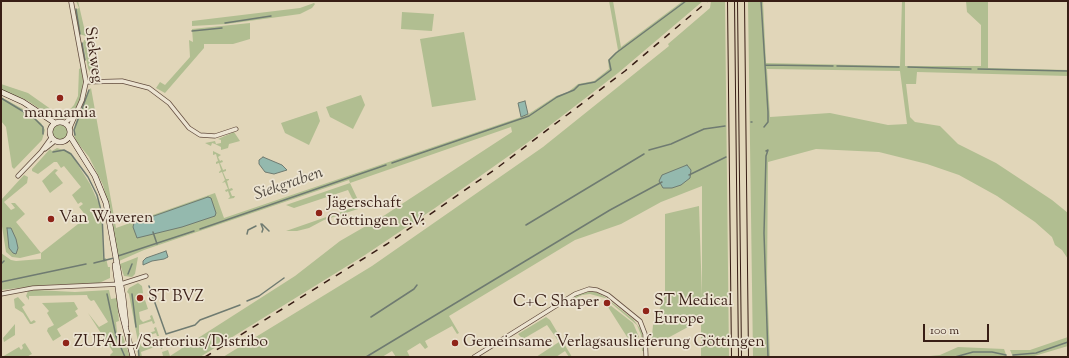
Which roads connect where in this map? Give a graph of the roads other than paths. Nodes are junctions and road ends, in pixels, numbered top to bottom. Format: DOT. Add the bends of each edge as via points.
graph roads {
  1 [pos="71,1"];
  2 [pos="731,1"];
  3 [pos="742,1"];
  4 [pos="86,82"];
  5 [pos="1,92"];
  6 [pos="78,111"];
  7 [pos="40,113"];
  8 [pos="55,123"];
  9 [pos="65,123"];
  10 [pos="70,127"];
  11 [pos="51,128"];
  12 [pos="236,129"];
  13 [pos="70,136"];
  14 [pos="53,139"];
  15 [pos="65,142"];
  16 [pos="79,152"];
  17 [pos="18,176"];
  18 [pos="146,276"];
  19 [pos="119,284"];
  20 [pos="1,294"];
  21 [pos="134,357"];
  22 [pos="474,357"];
  23 [pos="646,357"];
  24 [pos="736,357"];
  25 [pos="745,357"];
  1 -- 4 [label="street, Siekweg"];
  2 -- 24 [label="highway"];
  3 -- 25 [label="highway"];
  4 -- 6 [label="street, Siekweg"];
  4 -- 12 [label="street" via="122,81 149,88 169,102 190,128 200,134 215,136"];
  5 -- 7 [label="main road"];
  6 -- 9 [label="street, Siekweg"];
  6 -- 10 [label="street, Siekweg"];
  7 -- 8 [label="main road"];
  7 -- 11 [label="main road"];
  8 -- 9 [label="main road"];
  8 -- 11 [label="main road"];
  9 -- 10 [label="main road"];
  10 -- 13 [label="main road, Siekweg"];
  11 -- 14 [label="main road"];
  13 -- 15 [label="main road"];
  13 -- 16 [label="main road, Siekweg"];
  14 -- 15 [label="main road, Siekweg"];
  14 -- 17 [label="street"];
  15 -- 16 [label="main road, Siekweg"];
  16 -- 19 [label="main road, Siekweg" via="95,176 108,214"];
  18 -- 19 [label="street"];
  19 -- 20 [label="street" via="33,288"];
  19 -- 21 [label="main road, Siekweg" via="121,310"];
  22 -- 23 [label="street" via="574,294 597,290 608,295 640,322 645,334"];
}
